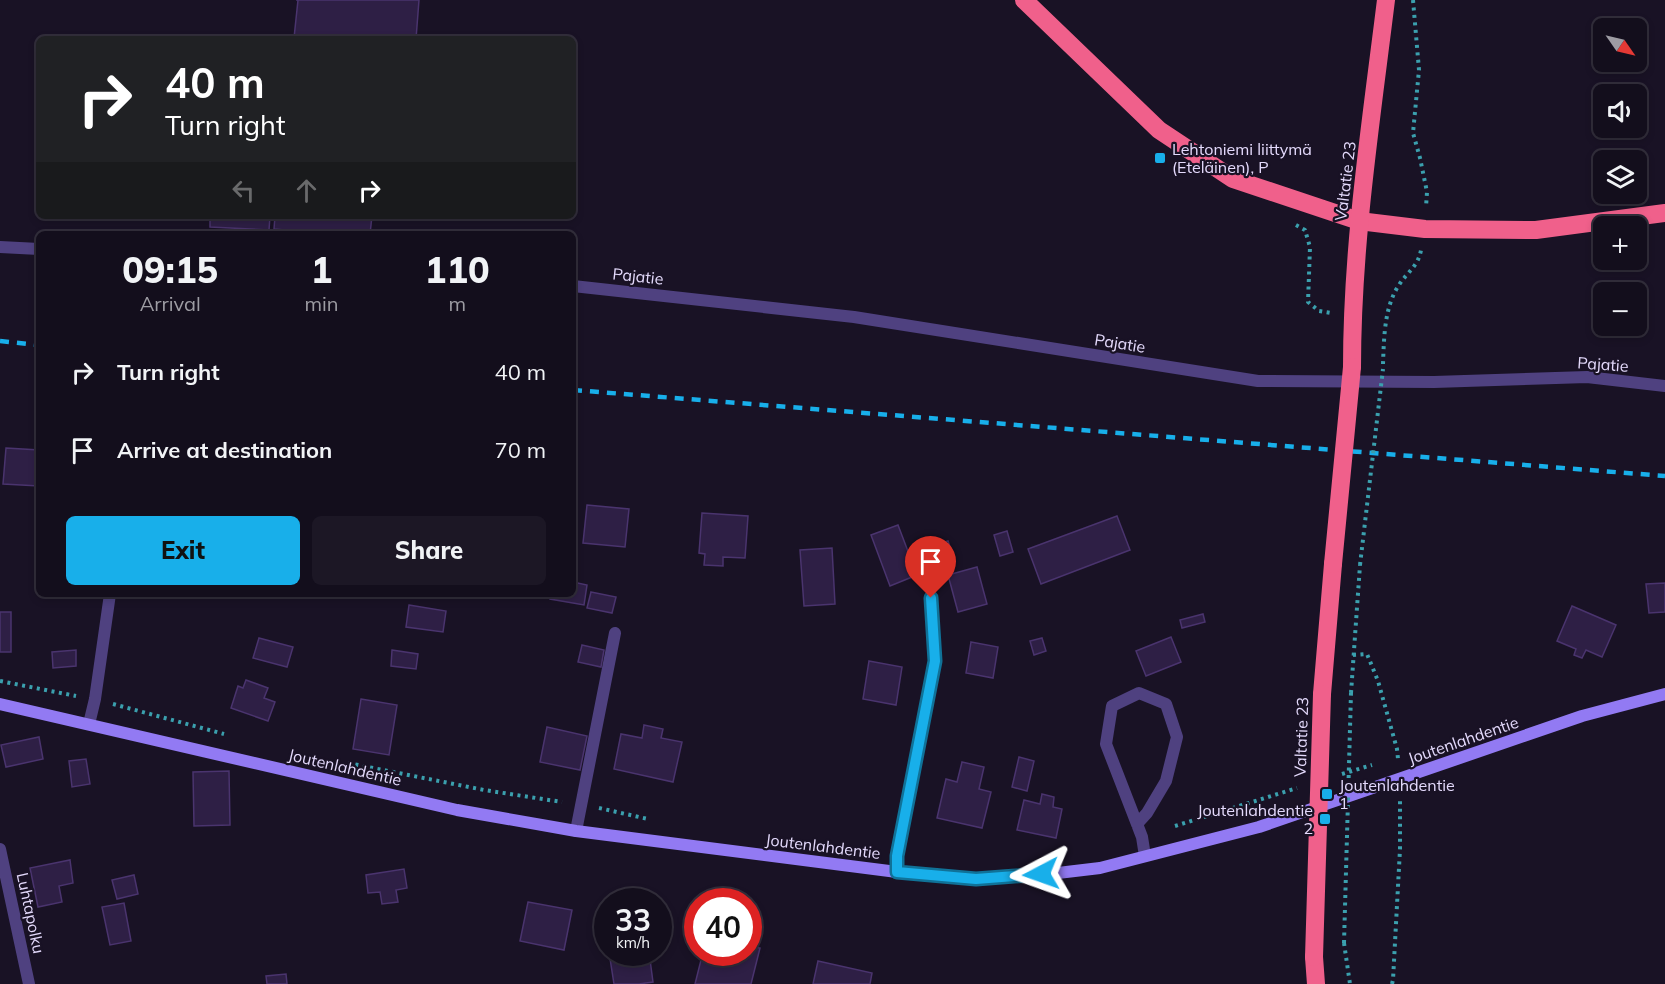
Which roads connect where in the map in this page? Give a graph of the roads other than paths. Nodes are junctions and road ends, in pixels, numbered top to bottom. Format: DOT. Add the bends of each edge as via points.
graph roads {
  1 [pos="1024,0"];
  2 [pos="1386,0"];
  3 [pos="1665,213"];
  4 [pos="1359,221"];
  5 [pos="0,247"];
  6 [pos="36,249"];
  7 [pos="576,286"];
  8 [pos="1665,386"];
  9 [pos="110,597"];
  10 [pos="931,598"];
  11 [pos="615,633"];
  12 [pos="1665,694"];
  13 [pos="0,704"];
  14 [pos="89,724"];
  15 [pos="1137,824"];
  16 [pos="576,831"];
  17 [pos="0,849"];
  18 [pos="1146,856"];
  19 [pos="897,872"];
  20 [pos="29,984"];
  21 [pos="1316,984"];
  1 -- 4 [label="highway" via="1159,130 1233,179"];
  2 -- 4 [label="highway, Valtatie 23"];
  3 -- 4 [label="highway" via="1536,230 1425,229"];
  4 -- 21 [label="highway, Valtatie 23, bridge" via="1352,367 1322,694"];
  5 -- 6 [label="street"];
  7 -- 8 [label="street, Pajatie" via="854,317 1258,381 1434,382 1587,377"];
  9 -- 14 [label="street"];
  10 -- 19 [label="street" via="935,661"];
  11 -- 16 [label="street"];
  12 -- 18 [label="street, Joutenlahdentie" via="1582,716 1259,827"];
  13 -- 14 [label="street, Joutenlahdentie"];
  14 -- 16 [label="street, Joutenlahdentie" via="457,810"];
  15 -- 15 [label="street" via="1106,744 1112,706 1139,693 1166,704 1178,737 1166,781"];
  15 -- 18 [label="street"];
  16 -- 19 [label="street, Joutenlahdentie"];
  17 -- 20 [label="street, Luhtapolku"];
  18 -- 19 [label="street, Joutenlahdentie" via="1100,868 997,878"];
}
